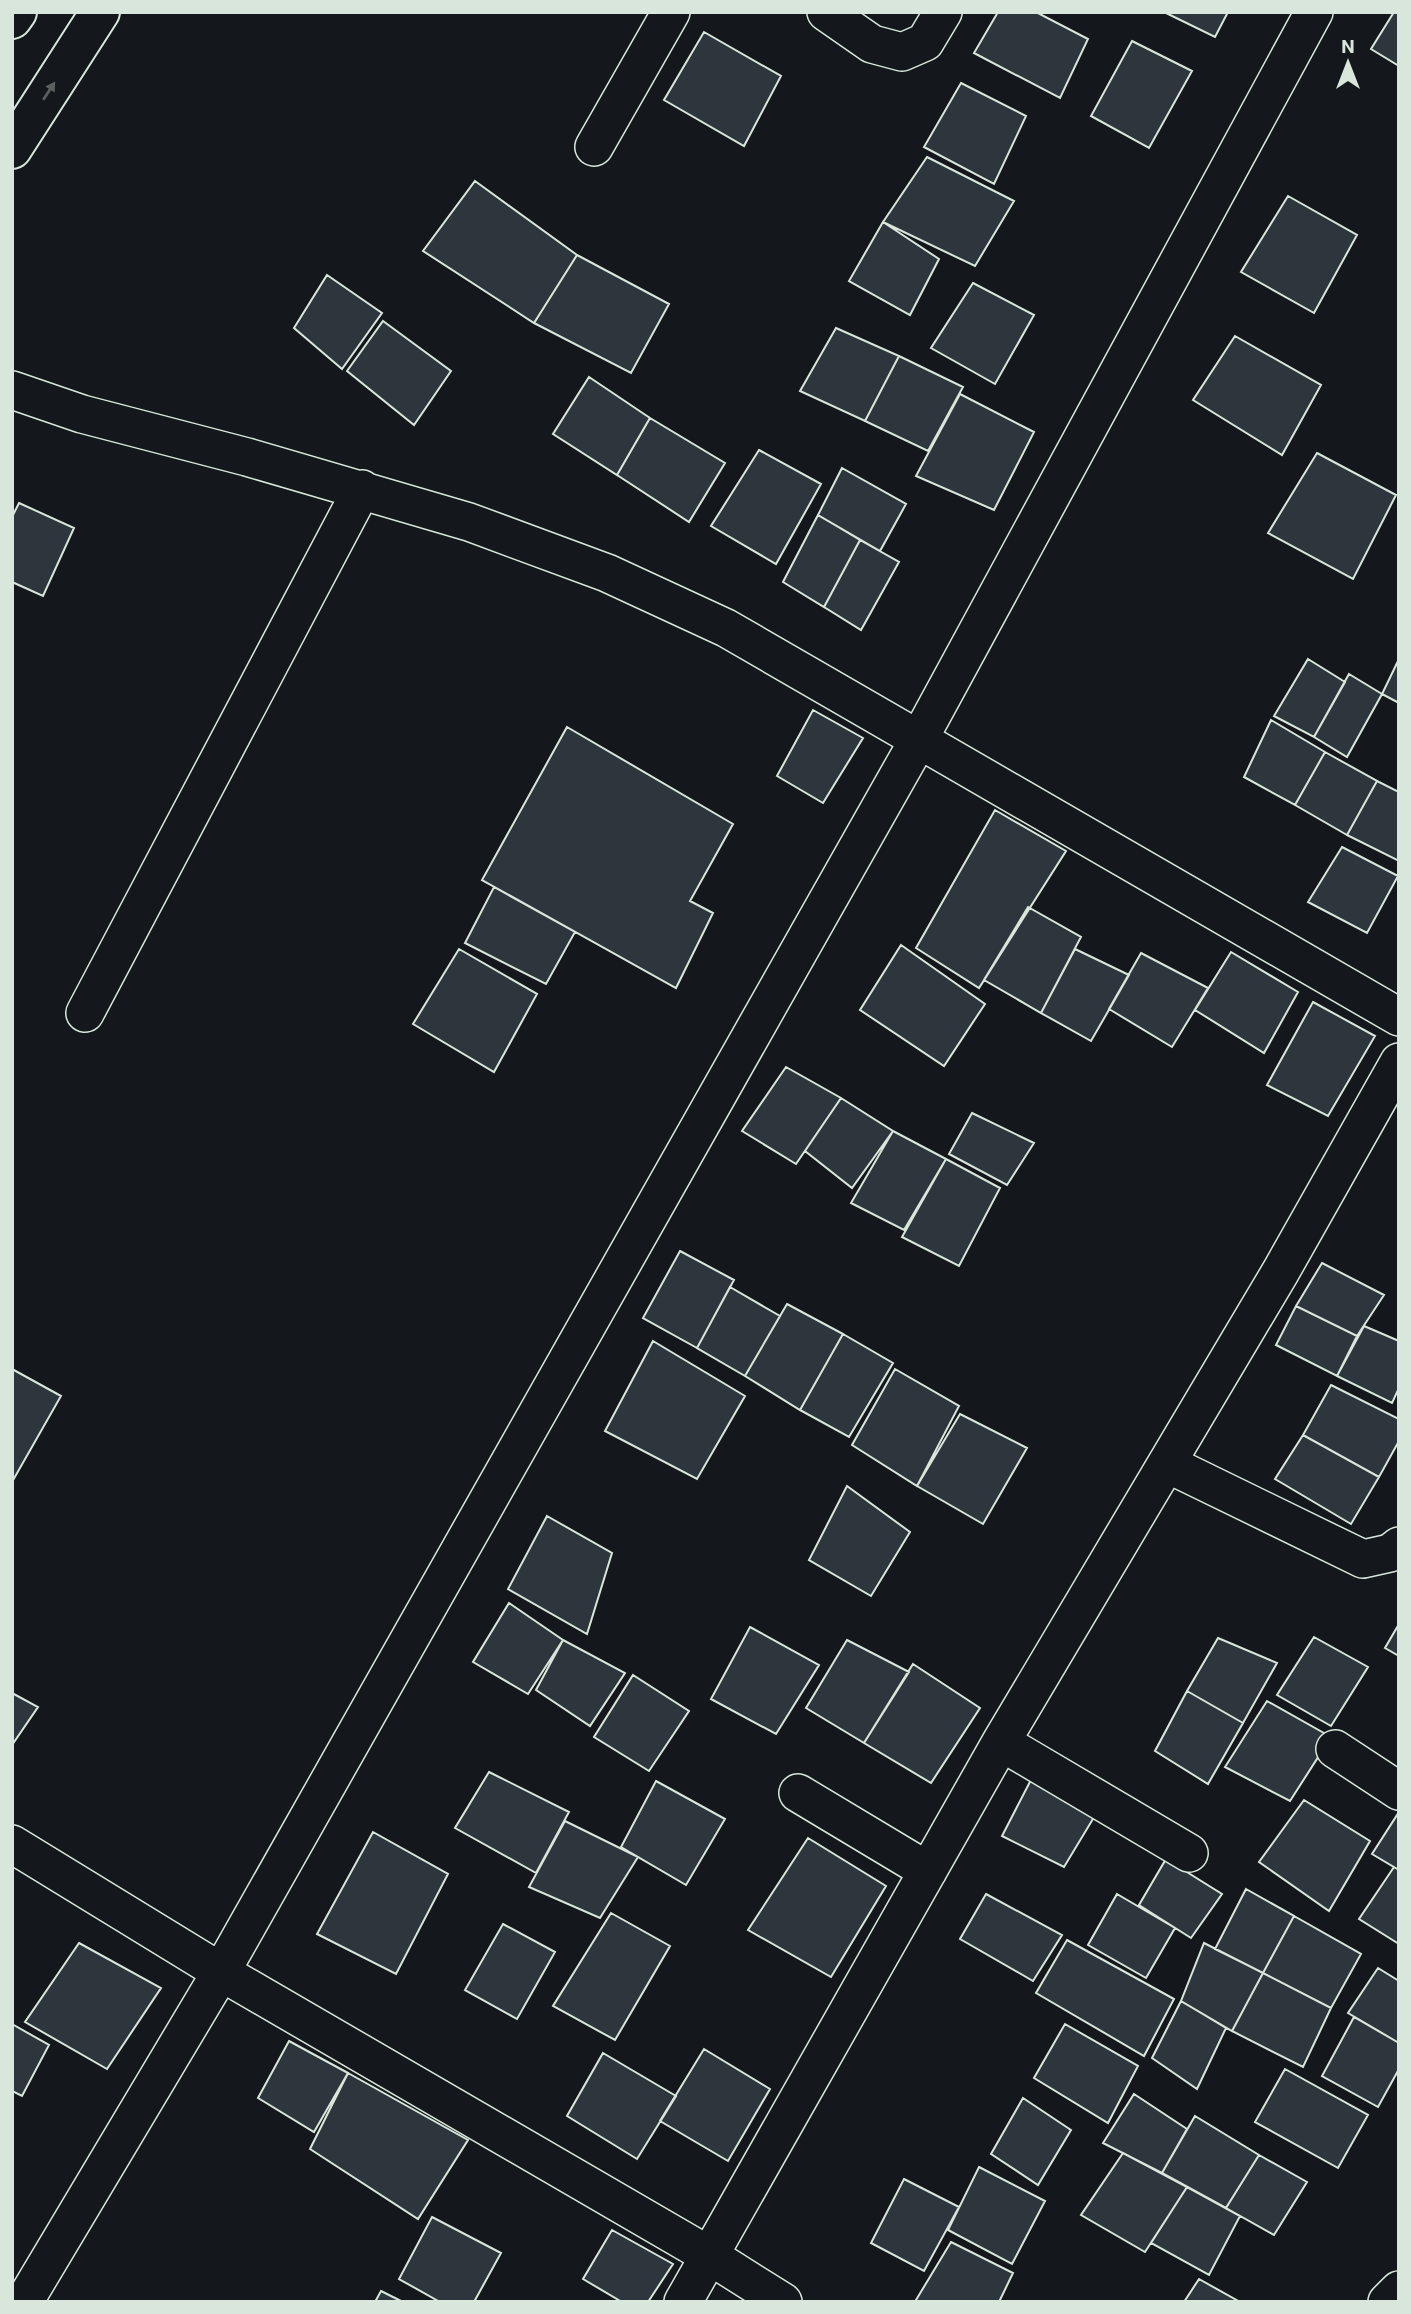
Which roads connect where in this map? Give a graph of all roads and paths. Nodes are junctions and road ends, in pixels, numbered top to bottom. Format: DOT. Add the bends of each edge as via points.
graph roads {
  1 [pos="17,12"];
  2 [pos="100,12"];
  3 [pos="671,12"];
  4 [pos="826,12"];
  5 [pos="943,12"];
  6 [pos="1314,12"];
  7 [pos="12,19"];
  8 [pos="594,147"];
  9 [pos="12,149"];
  10 [pos="12,390"];
  11 [pos="362,489"];
  12 [pos="919,739"];
  13 [pos="85,1013"];
  14 [pos="1399,1017"];
  15 [pos="1399,1062"];
  16 [pos="1168,1464"];
  17 [pos="1399,1546"];
  18 [pos="1001,1742"];
  19 [pos="1335,1749"];
  20 [pos="1399,1791"];
  21 [pos="798,1793"];
  22 [pos="12,1844"];
  23 [pos="1189,1853"];
  24 [pos="928,1871"];
  25 [pos="221,1972"];
  26 [pos="710,2256"];
  27 [pos="1399,2290"];
  28 [pos="24,2302"];
  29 [pos="683,2302"];
  30 [pos="783,2302"];
  31 [pos="1387,2302"];
  1 -- 7 [label="main road"];
  9 -- 2 [label="main road, one-way"];
  3 -- 8 [label="street"];
  4 -- 5 [label="street" via="872,44 902,52 925,42"];
  6 -- 12 [label="street"];
  10 -- 11 [label="street" via="82,414"];
  11 -- 12 [label="street" via="607,573 726,628"];
  11 -- 13 [label="street"];
  12 -- 14 [label="street"];
  12 -- 25 [label="street"];
  15 -- 16 [label="street"];
  16 -- 17 [label="street" via="1363,1559 1390,1553"];
  16 -- 18 [label="street"];
  18 -- 23 [label="street"];
  18 -- 24 [label="street"];
  19 -- 20 [label="street"];
  21 -- 24 [label="street"];
  22 -- 25 [label="street"];
  24 -- 26 [label="street"];
  25 -- 26 [label="street"];
  25 -- 28 [label="street"];
  26 -- 29 [label="street"];
  26 -- 30 [label="street"];
  27 -- 31 [label="street"];
}
